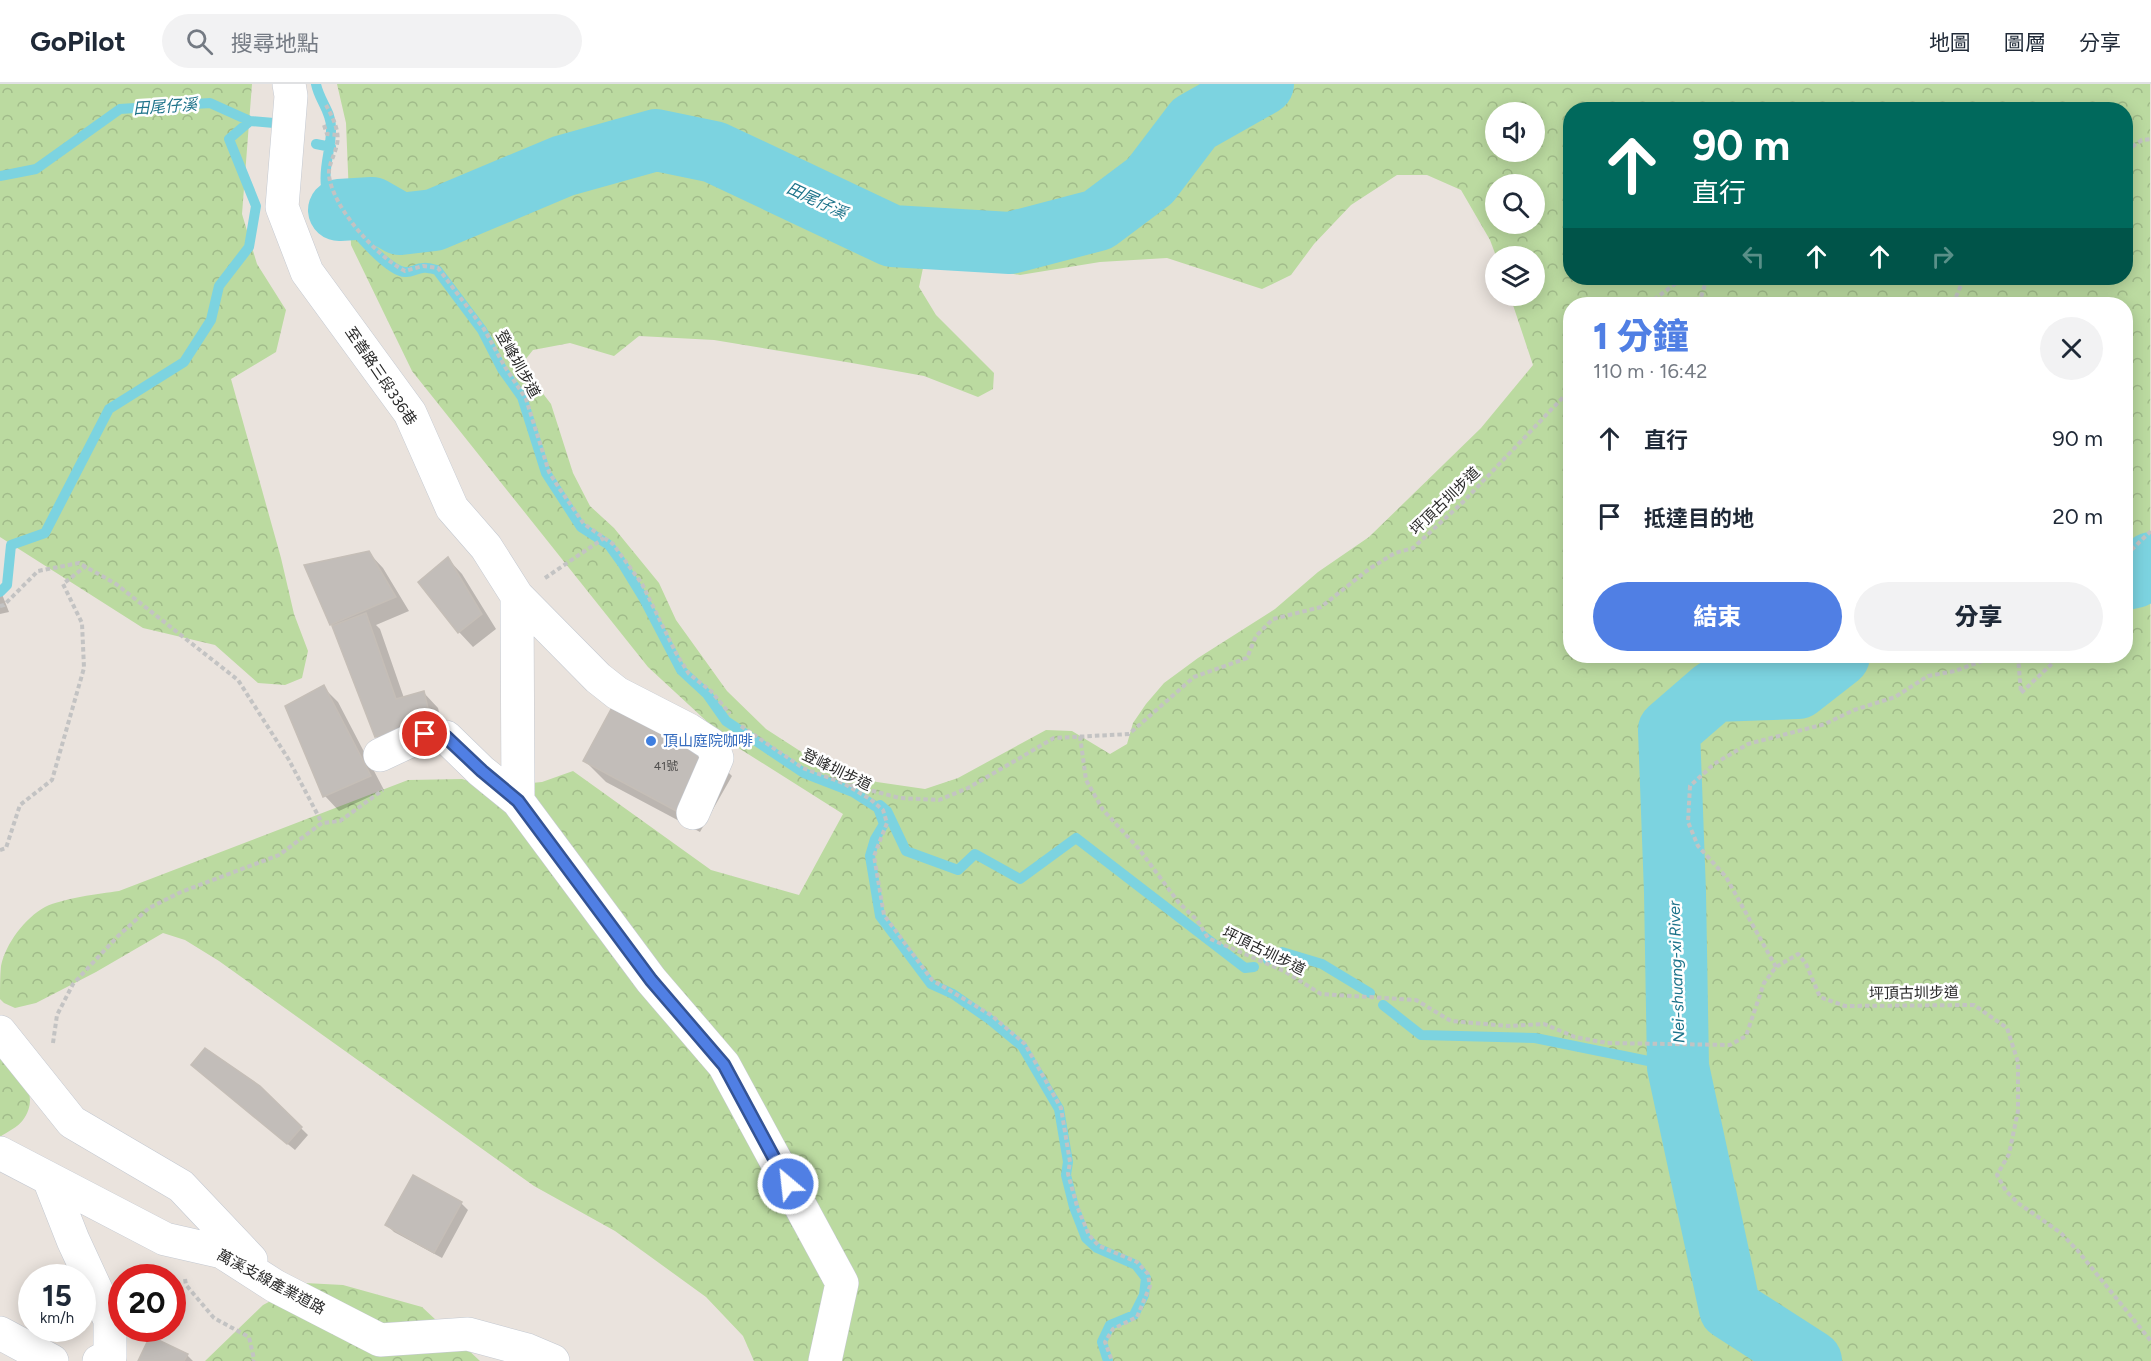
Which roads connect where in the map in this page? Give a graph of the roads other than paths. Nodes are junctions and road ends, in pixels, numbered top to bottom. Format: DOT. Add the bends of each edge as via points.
graph roads {
  1 [pos="289,84"];
  2 [pos="517,596"];
  3 [pos="383,771"];
  4 [pos="518,801"];
  5 [pos="693,813"];
  6 [pos="0,1032"];
  7 [pos="0,1153"];
  8 [pos="49,1179"];
  9 [pos="275,1286"];
  10 [pos="0,1334"];
  11 [pos="52,1361"];
  12 [pos="99,1361"];
  13 [pos="553,1361"];
  14 [pos="825,1361"];
  1 -- 2 [label="street, 至善路三段336巷" via="282,207 307,272 410,413 452,508 486,547"];
  2 -- 4 [label="street"];
  2 -- 5 [label="street, 至善路三段336巷" via="617,693 712,745 717,758"];
  3 -- 4 [label="street" via="425,734 446,737"];
  4 -- 14 [label="street" via="651,980 724,1065 842,1283"];
  6 -- 9 [label="street" via="72,1122 181,1185"];
  7 -- 8 [label="street, 萬溪支線產業道路"];
  8 -- 9 [label="street, 萬溪支線產業道路" via="165,1239 222,1252"];
  8 -- 12 [label="street" via="110,1320 110,1357"];
  9 -- 13 [label="street, 萬溪支線產業道路" via="380,1340 468,1334"];
  10 -- 11 [label="street"];
}
